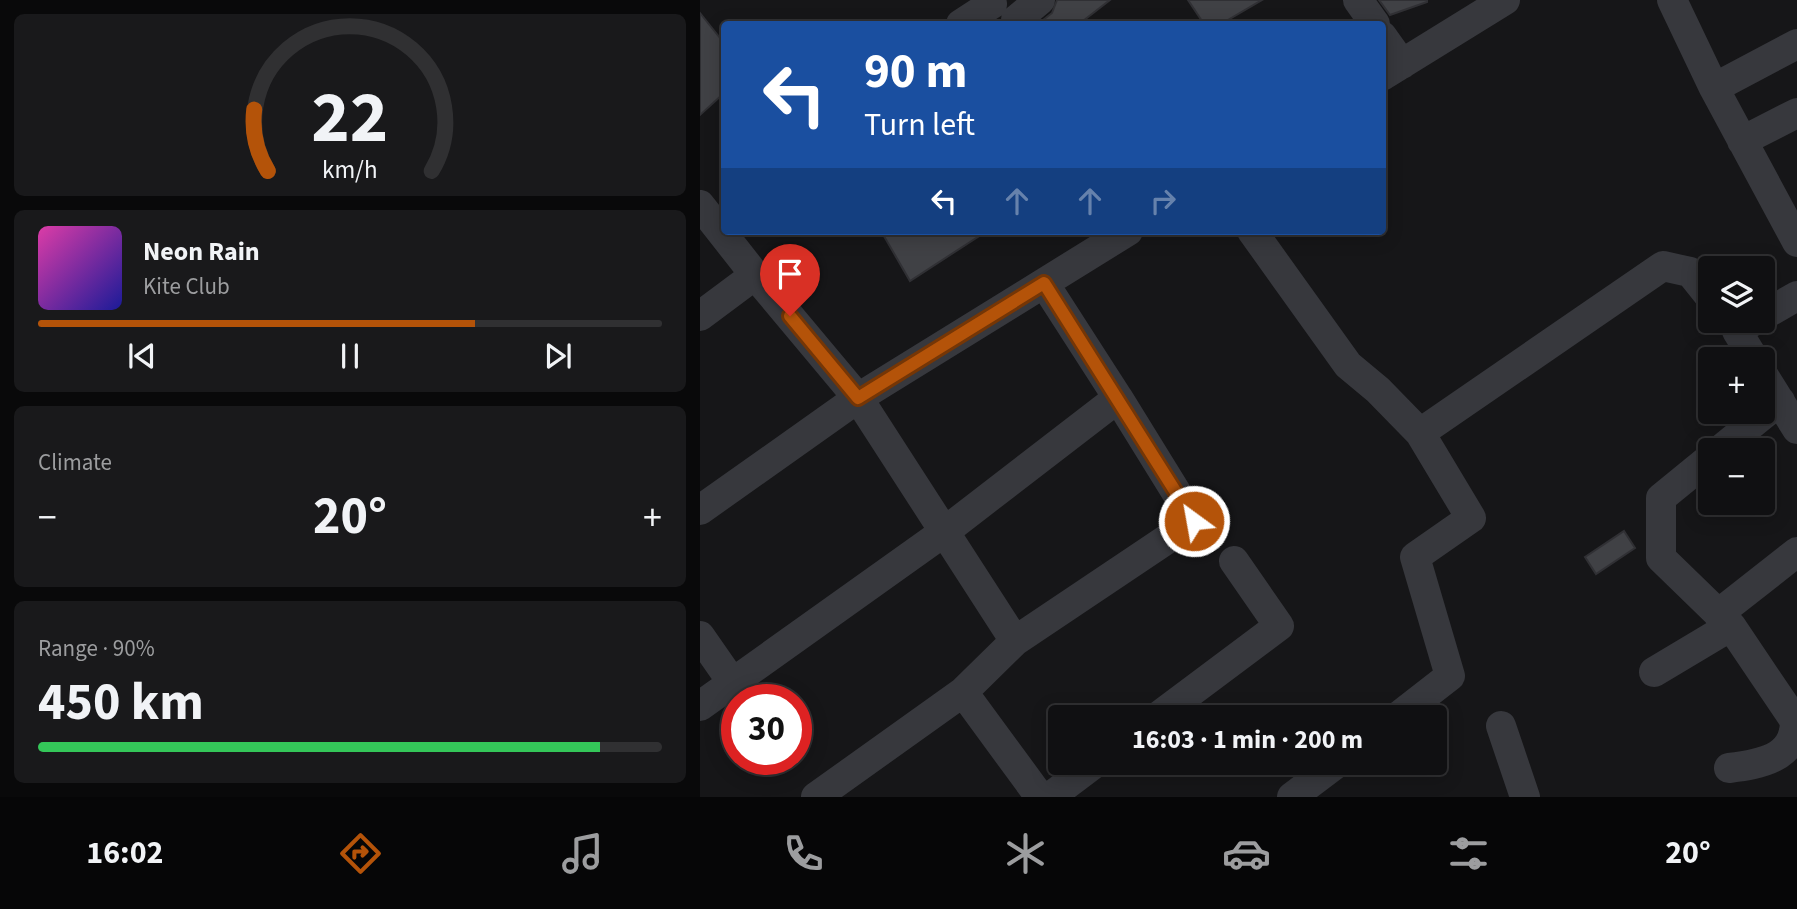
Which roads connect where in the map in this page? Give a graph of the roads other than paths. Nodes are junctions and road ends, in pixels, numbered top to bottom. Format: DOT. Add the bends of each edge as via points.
graph roads {
  1 [pos="1040,0"];
  2 [pos="1358,0"];
  3 [pos="1505,0"];
  4 [pos="1672,0"];
  5 [pos="972,21"];
  6 [pos="1373,21"];
  7 [pos="1797,44"];
  8 [pos="1386,50"];
  9 [pos="1392,70"];
  10 [pos="1714,88"];
  11 [pos="1797,113"];
  12 [pos="1742,141"];
  13 [pos="729,235"];
  14 [pos="1122,235"];
  15 [pos="1255,235"];
  16 [pos="1797,242"];
  17 [pos="755,275"];
  18 [pos="1698,282"];
  19 [pos="1044,283"];
  20 [pos="1797,296"];
  21 [pos="1775,309"];
  22 [pos="700,316"];
  23 [pos="1775,393"];
  24 [pos="858,398"];
  25 [pos="1118,398"];
  26 [pos="1780,401"];
  27 [pos="1797,429"];
  28 [pos="1420,432"];
  29 [pos="1735,438"];
  30 [pos="1698,468"];
  31 [pos="700,510"];
  32 [pos="944,532"];
  33 [pos="1797,552"];
  34 [pos="1234,561"];
  35 [pos="1725,620"];
  36 [pos="700,636"];
  37 [pos="1015,640"];
  38 [pos="1654,672"];
  39 [pos="732,682"];
  40 [pos="963,692"];
  41 [pos="1173,705"];
  42 [pos="1413,705"];
  43 [pos="700,706"];
  44 [pos="1501,726"];
  45 [pos="1729,768"];
  46 [pos="1079,775"];
  47 [pos="1321,775"];
  48 [pos="816,797"];
  49 [pos="1040,797"];
  50 [pos="1050,797"];
  51 [pos="1292,797"];
  52 [pos="1525,797"];
  1 -- 5 [label="street"];
  2 -- 6 [label="street"];
  3 -- 9 [label="street"];
  4 -- 10 [label="street"];
  7 -- 10 [label="street"];
  8 -- 9 [label="street"];
  10 -- 12 [label="street"];
  11 -- 12 [label="street"];
  12 -- 16 [label="street"];
  13 -- 17 [label="street"];
  14 -- 19 [label="street"];
  15 -- 28 [label="street" via="1348,365"];
  17 -- 22 [label="street"];
  17 -- 24 [label="street"];
  18 -- 28 [label="street" via="1690,272 1663,266"];
  19 -- 24 [label="street"];
  19 -- 25 [label="street"];
  20 -- 21 [label="street"];
  23 -- 26 [label="street"];
  24 -- 31 [label="street"];
  24 -- 32 [label="street"];
  25 -- 32 [label="street"];
  25 -- 37 [label="street" via="1194,521"];
  26 -- 27 [label="street"];
  26 -- 29 [label="street"];
  28 -- 42 [label="street" via="1471,517 1415,556 1450,676"];
  30 -- 35 [label="street" via="1661,498 1661,558"];
  32 -- 37 [label="street"];
  32 -- 39 [label="street"];
  33 -- 35 [label="street"];
  34 -- 41 [label="street" via="1279,626"];
  35 -- 38 [label="street"];
  35 -- 45 [label="street" via="1795,721 1789,746 1761,764"];
  36 -- 39 [label="street"];
  37 -- 40 [label="street"];
  39 -- 43 [label="street"];
  40 -- 48 [label="street"];
  40 -- 49 [label="street"];
  44 -- 52 [label="street"];
  46 -- 50 [label="street"];
  47 -- 51 [label="street"];
}
